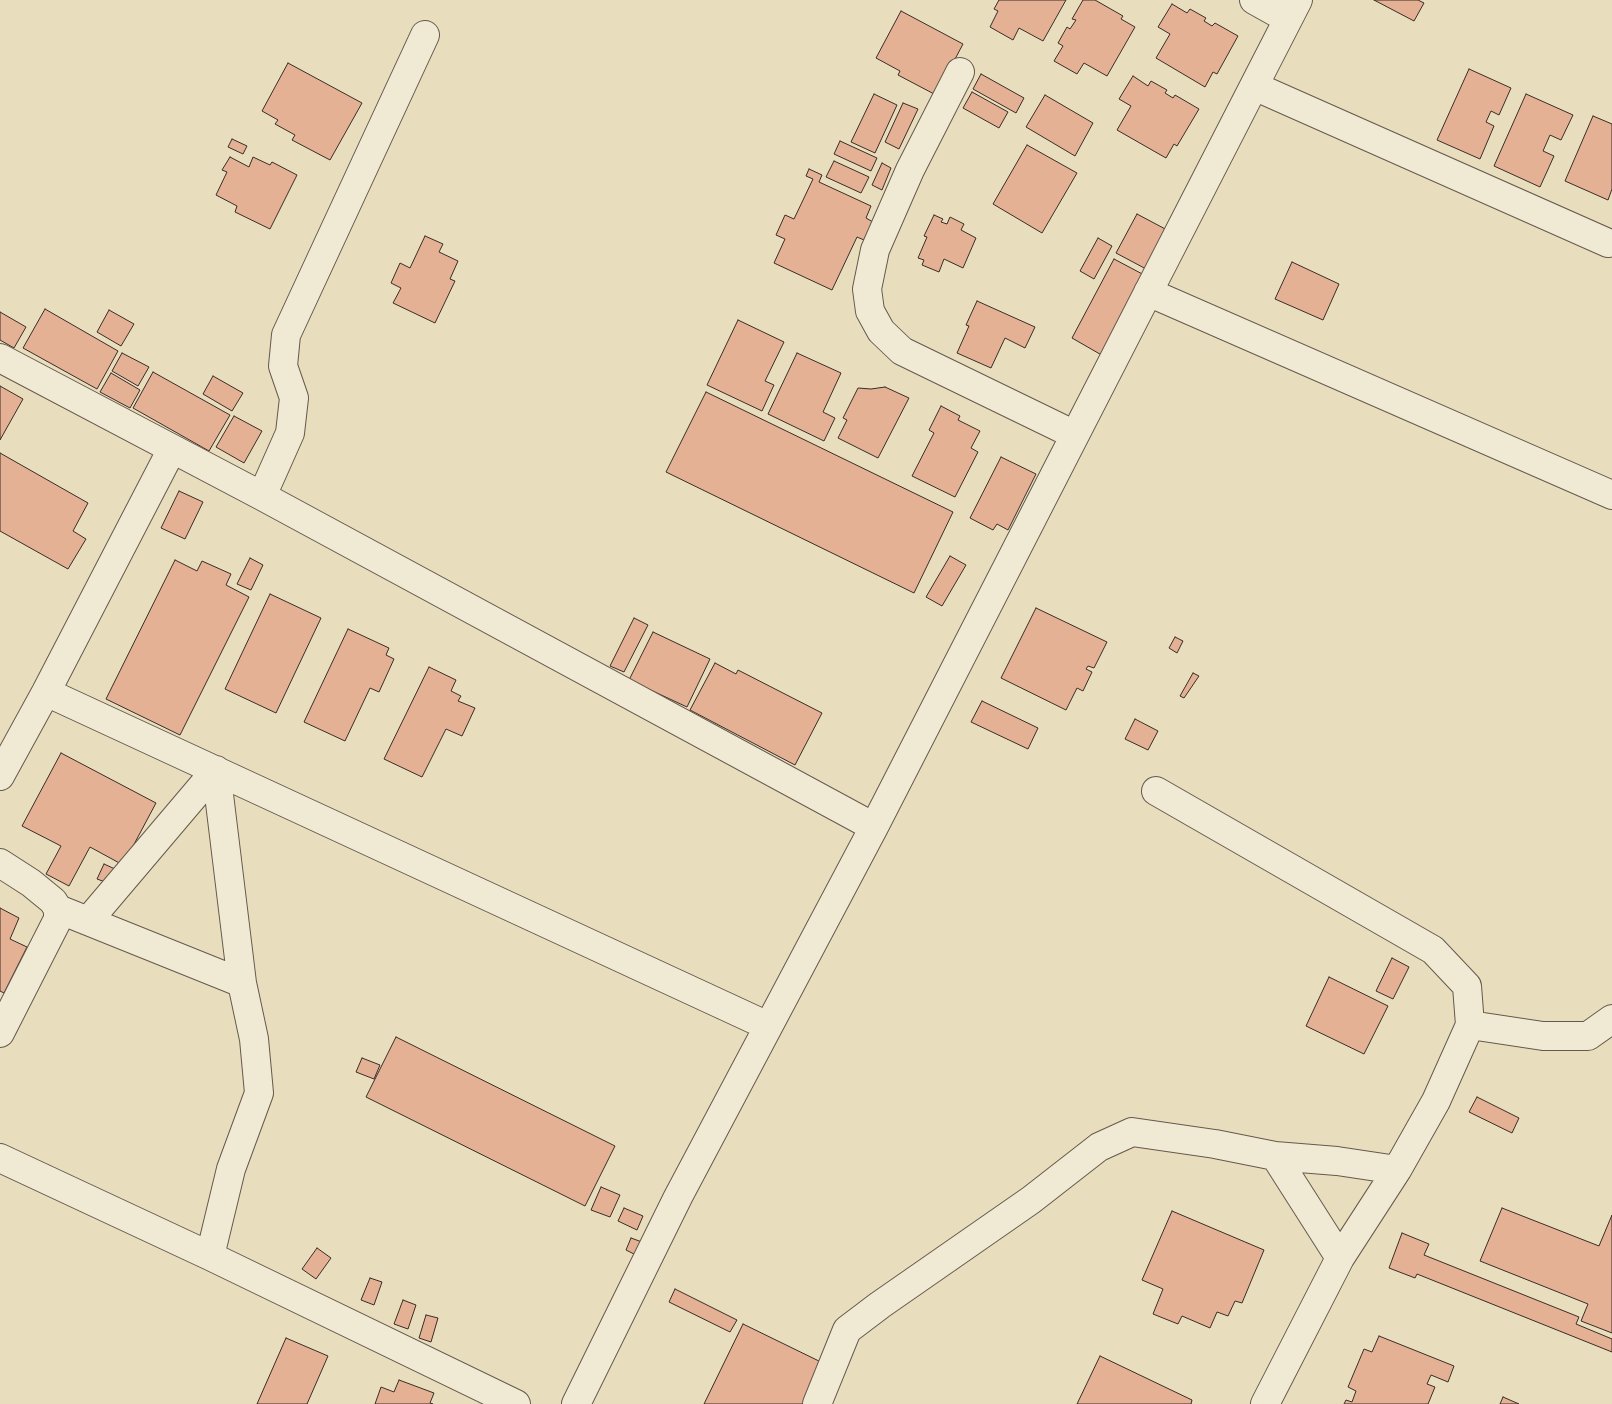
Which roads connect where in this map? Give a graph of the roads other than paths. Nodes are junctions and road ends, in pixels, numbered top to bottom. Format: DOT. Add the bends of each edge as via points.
graph roads {
  1 [pos="1254,0"];
  2 [pos="1293,9"];
  3 [pos="425,35"];
  4 [pos="960,72"];
  5 [pos="1254,86"];
  6 [pos="1608,243"];
  7 [pos="1148,292"];
  8 [pos="0,358"];
  9 [pos="1075,435"];
  10 [pos="172,449"];
  11 [pos="1612,495"];
  12 [pos="262,496"];
  13 [pos="46,692"];
  14 [pos="216,770"];
  15 [pos="0,776"];
  16 [pos="1156,791"];
  17 [pos="874,827"];
  18 [pos="0,863"];
  19 [pos="58,909"];
  20 [pos="88,921"];
  21 [pos="242,983"];
  22 [pos="1612,1019"];
  23 [pos="1470,1025"];
  24 [pos="768,1026"];
  25 [pos="0,1033"];
  26 [pos="1275,1156"];
  27 [pos="0,1158"];
  28 [pos="1397,1170"];
  29 [pos="210,1256"];
  30 [pos="1340,1258"];
  31 [pos="516,1404"];
  32 [pos="576,1404"];
  33 [pos="817,1404"];
  34 [pos="1265,1404"];
  1 -- 2 [label="street"];
  2 -- 5 [label="street"];
  3 -- 12 [label="street" via="286,335 283,366 294,398 290,433"];
  4 -- 9 [label="street" via="910,170 875,250 867,289 870,311 881,331 902,351"];
  5 -- 6 [label="street"];
  5 -- 7 [label="street"];
  7 -- 9 [label="street"];
  7 -- 11 [label="street"];
  8 -- 10 [label="street"];
  9 -- 17 [label="street"];
  10 -- 12 [label="street"];
  10 -- 13 [label="street"];
  12 -- 17 [label="street"];
  13 -- 14 [label="street"];
  13 -- 15 [label="street"];
  14 -- 20 [label="street"];
  14 -- 21 [label="street"];
  14 -- 24 [label="street"];
  16 -- 23 [label="street" via="1433,950 1467,986"];
  17 -- 24 [label="street"];
  18 -- 19 [label="street" via="31,883"];
  19 -- 20 [label="street"];
  19 -- 25 [label="street" via="58,919"];
  20 -- 21 [label="street"];
  21 -- 29 [label="street" via="254,1039 259,1093 231,1169"];
  22 -- 23 [label="street" via="1588,1036 1543,1036"];
  23 -- 28 [label="street" via="1436,1101"];
  24 -- 32 [label="street"];
  26 -- 28 [label="street"];
  26 -- 30 [label="street"];
  26 -- 33 [label="street" via="1132,1132 1099,1148 846,1330"];
  27 -- 29 [label="street"];
  28 -- 30 [label="street"];
  29 -- 31 [label="street"];
  30 -- 34 [label="street"];
}
